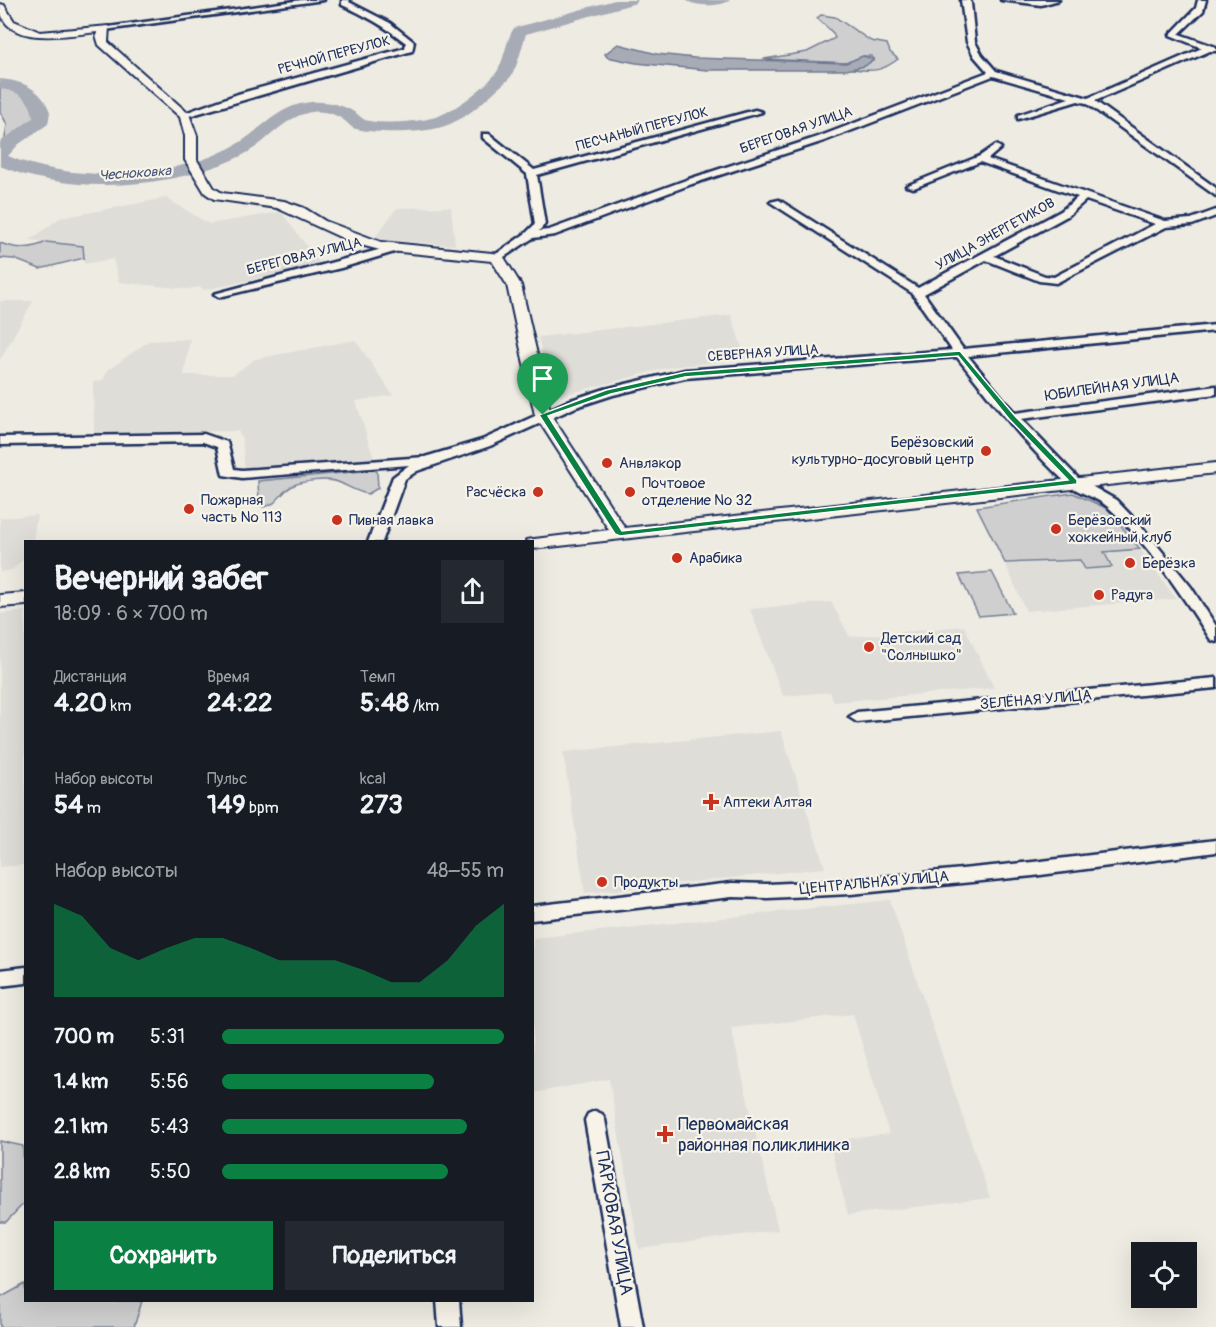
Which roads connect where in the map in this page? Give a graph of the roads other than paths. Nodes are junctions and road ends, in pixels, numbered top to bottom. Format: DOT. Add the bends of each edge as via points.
graph roads {
  1 [pos="320,0"];
  2 [pos="346,0"];
  3 [pos="1005,0"];
  4 [pos="1055,0"];
  5 [pos="1202,0"];
  6 [pos="969,1"];
  7 [pos="0,7"];
  8 [pos="105,28"];
  9 [pos="1212,49"];
  10 [pos="993,72"];
  11 [pos="1077,98"];
  12 [pos="1089,101"];
  13 [pos="758,112"];
  14 [pos="185,116"];
  15 [pos="1021,117"];
  16 [pos="486,136"];
  17 [pos="996,148"];
  18 [pos="980,159"];
  19 [pos="532,173"];
  20 [pos="911,186"];
  21 [pos="1216,193"];
  22 [pos="1084,197"];
  23 [pos="775,202"];
  24 [pos="1216,213"];
  25 [pos="1164,224"];
  26 [pos="530,235"];
  27 [pos="397,248"];
  28 [pos="985,256"];
  29 [pos="497,257"];
  30 [pos="917,293"];
  31 [pos="219,294"];
  32 [pos="1216,328"];
  33 [pos="960,353"];
  34 [pos="1216,390"];
  35 [pos="543,415"];
  36 [pos="1012,417"];
  37 [pos="0,441"];
  38 [pos="430,460"];
  39 [pos="1216,468"];
  40 [pos="1074,482"];
  41 [pos="620,534"];
  42 [pos="376,540"];
  43 [pos="534,544"];
  44 [pos="24,599"];
  45 [pos="0,601"];
  46 [pos="1216,637"];
  47 [pos="1216,683"];
  48 [pos="857,717"];
  49 [pos="1216,846"];
  50 [pos="534,913"];
  51 [pos="24,975"];
  52 [pos="0,978"];
  53 [pos="595,1120"];
  54 [pos="448,1302"];
  55 [pos="450,1327"];
  56 [pos="632,1327"];
  1 -- 8 [label="street"];
  2 -- 14 [label="street, РЕЧНОЙ ПЕРЕУЛОК" via="345,3 400,32 410,42 409,49 241,96"];
  3 -- 4 [label="street"];
  5 -- 9 [label="street" via="1200,9 1174,35"];
  6 -- 10 [label="street" via="969,45"];
  7 -- 8 [label="street" via="10,23 39,35"];
  8 -- 14 [label="street" via="101,35 103,43"];
  9 -- 12 [label="street"];
  10 -- 11 [label="street"];
  10 -- 26 [label="street, БЕРЕГОВАЯ УЛИЦА" via="821,139 551,233"];
  11 -- 12 [label="street"];
  11 -- 15 [label="street"];
  12 -- 21 [label="street"];
  13 -- 19 [label="street, ПЕСЧАНЫЙ ПЕРЕУЛОК"];
  14 -- 27 [label="street" via="191,136 191,160 208,190 219,196 279,204 358,240"];
  16 -- 19 [label="street"];
  17 -- 18 [label="street"];
  18 -- 20 [label="street"];
  18 -- 22 [label="street"];
  19 -- 26 [label="street" via="540,224"];
  22 -- 25 [label="street"];
  22 -- 28 [label="street, УЛИЦА ЭНЕРГЕТИКОВ" via="1065,213"];
  23 -- 30 [label="street"];
  24 -- 25 [label="street" via="1192,222"];
  25 -- 28 [label="street" via="1056,280 1043,279"];
  26 -- 29 [label="street"];
  27 -- 29 [label="street"];
  27 -- 31 [label="street, БЕРЕГОВАЯ УЛИЦА"];
  28 -- 30 [label="street, УЛИЦА ЭНЕРГЕТИКОВ"];
  29 -- 35 [label="street" via="514,285"];
  30 -- 33 [label="street"];
  32 -- 33 [label="street, СЕВЕРНАЯ УЛИЦА"];
  33 -- 35 [label="street, СЕВЕРНАЯ УЛИЦА" via="685,374 609,392"];
  33 -- 36 [label="street"];
  34 -- 36 [label="street, ЮБИЛЕЙНАЯ УЛИЦА"];
  35 -- 38 [label="street, СЕВЕРНАЯ УЛИЦА" via="486,442"];
  35 -- 41 [label="street"];
  36 -- 40 [label="street"];
  37 -- 38 [label="street" via="204,438 223,445 228,472 242,474"];
  38 -- 42 [label="street, СЕВЕРНАЯ УЛИЦА" via="399,477"];
  39 -- 40 [label="street"];
  40 -- 41 [label="street"];
  40 -- 46 [label="street" via="1111,503 1138,531 1186,590"];
  41 -- 43 [label="street"];
  44 -- 45 [label="street"];
  47 -- 48 [label="street, ЗЕЛЁНАЯ УЛИЦА"];
  49 -- 50 [label="street, ЦЕНТРАЛЬНАЯ УЛИЦА" via="851,887 732,890"];
  51 -- 52 [label="street"];
  53 -- 56 [label="street, ПАРКОВАЯ УЛИЦА"];
  54 -- 55 [label="street"];
}
